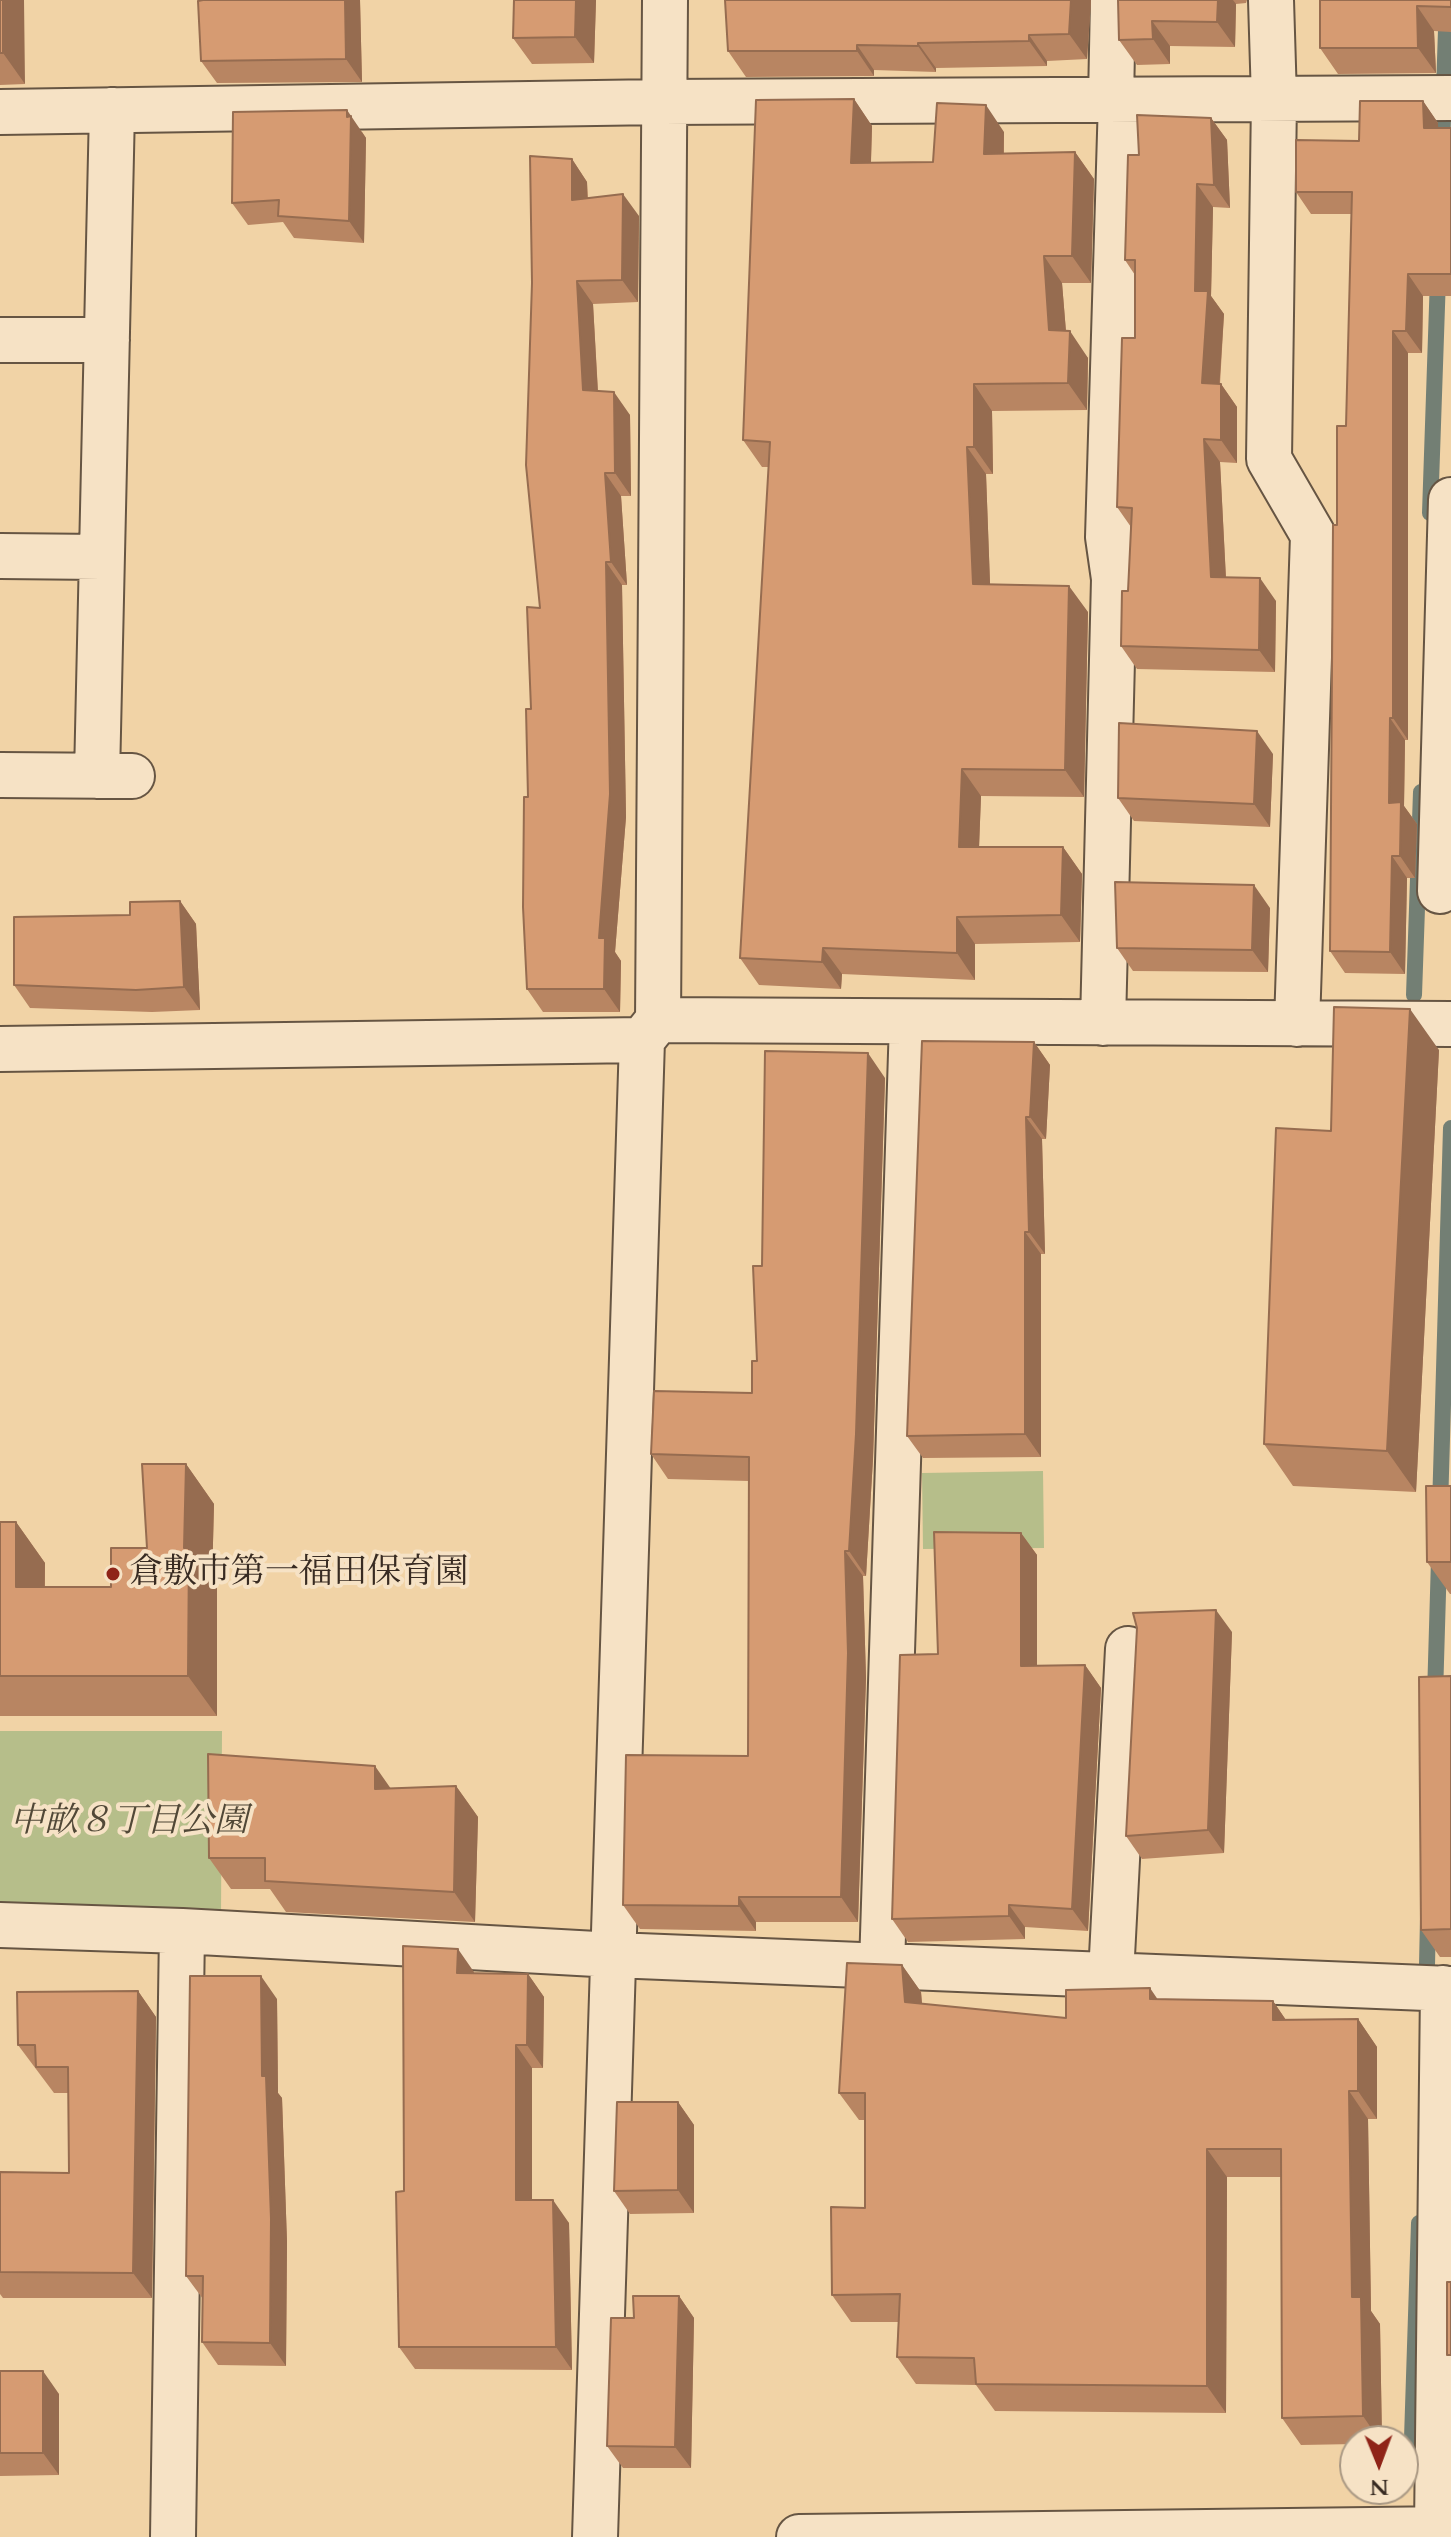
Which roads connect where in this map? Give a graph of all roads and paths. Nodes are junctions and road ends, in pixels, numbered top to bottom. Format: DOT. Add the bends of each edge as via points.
graph roads {
  1 [pos="665,0"];
  2 [pos="1113,0"];
  3 [pos="1271,0"];
  4 [pos="1444,98"];
  5 [pos="1274,99"];
  6 [pos="1116,100"];
  7 [pos="662,102"];
  8 [pos="112,110"];
  9 [pos="0,112"];
  10 [pos="0,340"];
  11 [pos="107,340"];
  12 [pos="1451,500"];
  13 [pos="0,556"];
  14 [pos="101,557"];
  15 [pos="0,775"];
  16 [pos="1440,891"];
  17 [pos="912,1022"];
  18 [pos="1103,1023"];
  19 [pos="1297,1024"];
  20 [pos="1451,1024"];
  21 [pos="650,1030"];
  22 [pos="0,1049"];
  23 [pos="1128,1649"];
  24 [pos="0,1925"];
  25 [pos="182,1931"];
  26 [pos="614,1955"];
  27 [pos="882,1966"];
  28 [pos="1111,1975"];
  29 [pos="1447,1989"];
  30 [pos="1444,2529"];
  31 [pos="968,2536"];
  32 [pos="173,2537"];
  33 [pos="595,2537"];
  34 [pos="799,2537"];
  1 -- 7 [label="street"];
  2 -- 6 [label="street"];
  3 -- 5 [label="street"];
  4 -- 5 [label="street"];
  5 -- 6 [label="street"];
  5 -- 19 [label="street" via="1269,459 1313,535"];
  6 -- 7 [label="street"];
  6 -- 18 [label="street" via="1108,537 1114,579"];
  7 -- 8 [label="street"];
  7 -- 21 [label="street"];
  8 -- 9 [label="street"];
  8 -- 11 [label="street"];
  10 -- 11 [label="street"];
  11 -- 14 [label="street"];
  12 -- 16 [label="street"];
  13 -- 14 [label="street"];
  14 -- 15 [label="street" via="115,776"];
  17 -- 18 [label="street"];
  17 -- 21 [label="street"];
  17 -- 27 [label="street"];
  18 -- 19 [label="street"];
  19 -- 20 [label="street"];
  21 -- 22 [label="street"];
  21 -- 26 [label="street"];
  23 -- 28 [label="street"];
  24 -- 25 [label="street"];
  25 -- 26 [label="street"];
  25 -- 32 [label="street"];
  26 -- 27 [label="street"];
  26 -- 33 [label="street"];
  27 -- 28 [label="street"];
  28 -- 29 [label="street"];
  29 -- 30 [label="street"];
  30 -- 31 [label="street"];
  31 -- 34 [label="street"];
}
